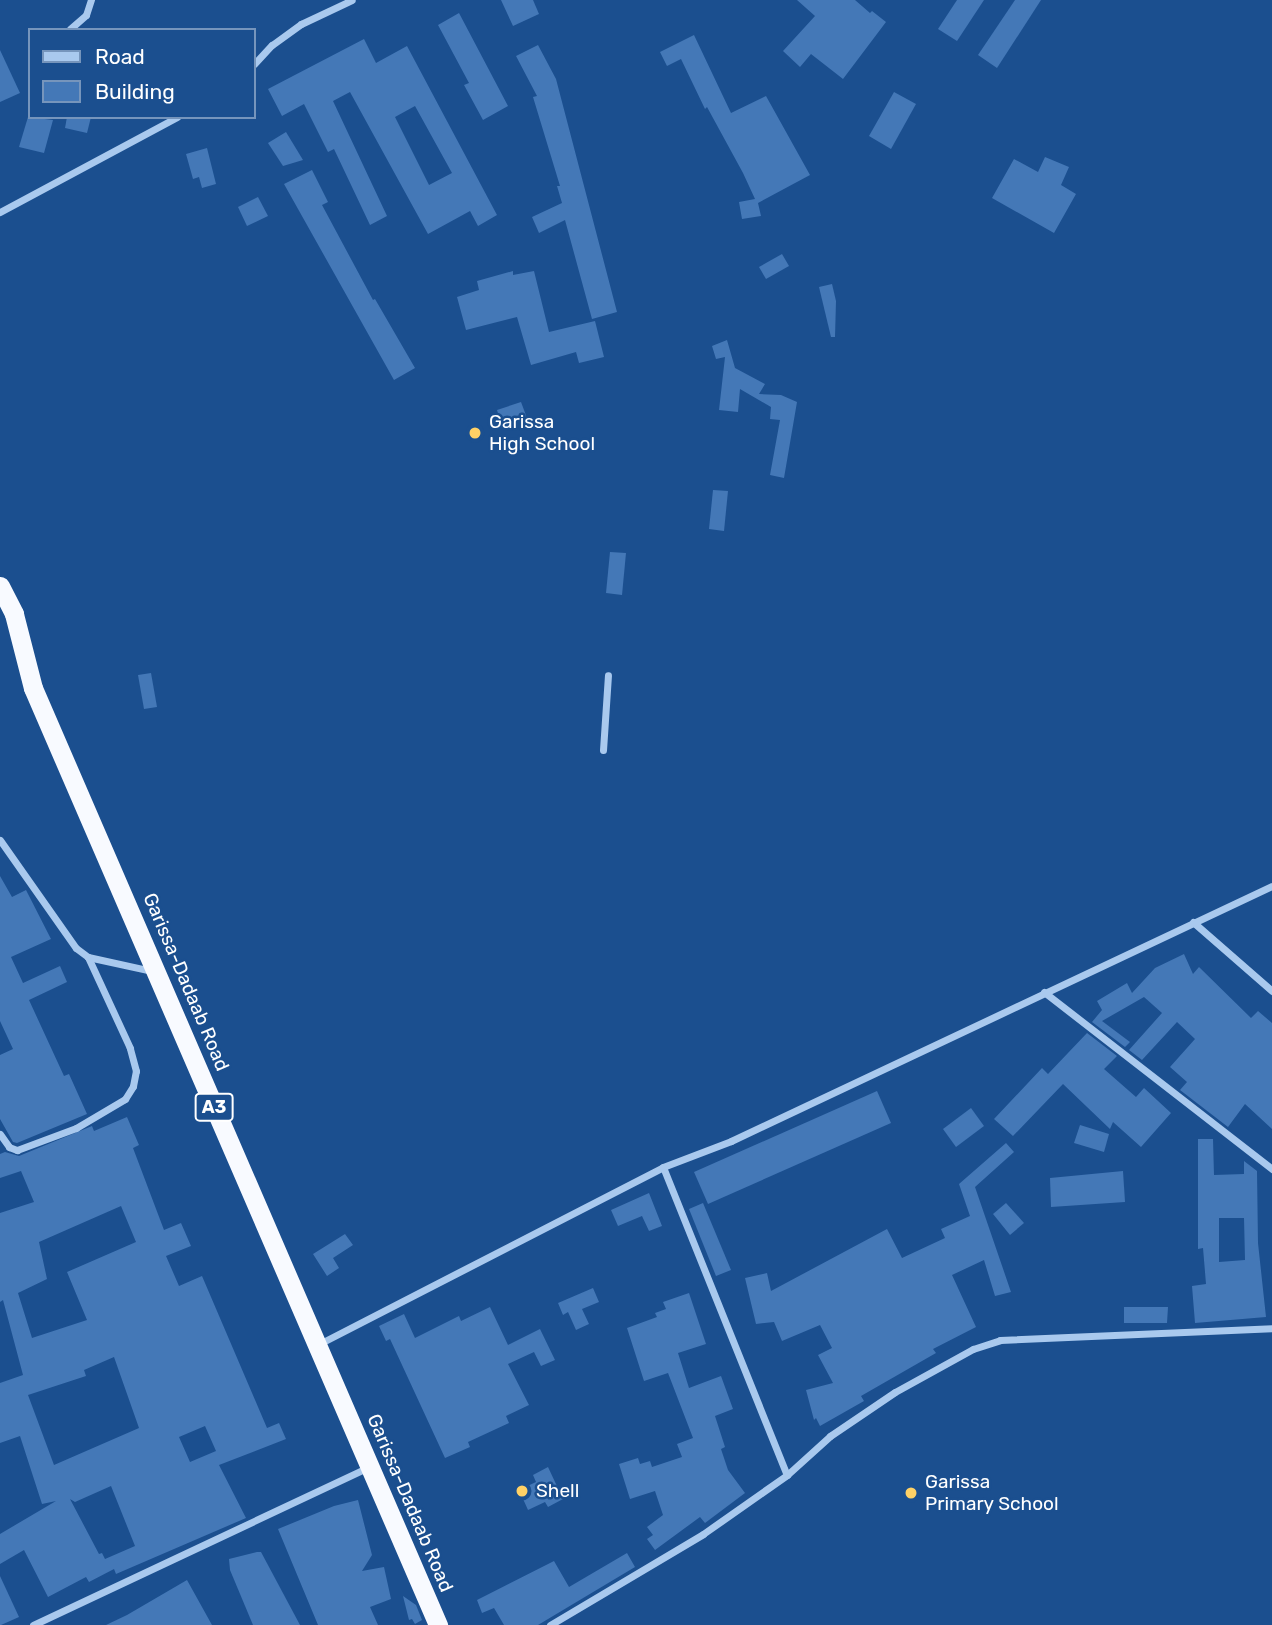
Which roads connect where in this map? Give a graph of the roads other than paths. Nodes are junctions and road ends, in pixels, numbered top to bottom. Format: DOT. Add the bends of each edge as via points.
graph roads {
  1 [pos="91,0"];
  2 [pos="352,0"];
  3 [pos="71,28"];
  4 [pos="256,62"];
  5 [pos="173,119"];
  6 [pos="0,212"];
  7 [pos="0,586"];
  8 [pos="608,675"];
  9 [pos="603,750"];
  10 [pos="0,840"];
  11 [pos="1272,886"];
  12 [pos="1193,922"];
  13 [pos="89,957"];
  14 [pos="158,972"];
  15 [pos="1272,990"];
  16 [pos="1044,992"];
  17 [pos="0,1134"];
  18 [pos="663,1167"];
  19 [pos="1272,1169"];
  20 [pos="1272,1328"];
  21 [pos="315,1346"];
  22 [pos="371,1467"];
  23 [pos="787,1475"];
  24 [pos="33,1625"];
  25 [pos="438,1625"];
  26 [pos="550,1625"];
  1 -- 3 [label="street" via="86,15"];
  2 -- 4 [label="street" via="301,24"];
  5 -- 6 [label="street"];
  7 -- 14 [label="highway, Garissa-Dadaab Road / A3" via="14,614 33,688"];
  8 -- 9 [label="street"];
  10 -- 13 [label="street" via="76,948"];
  11 -- 12 [label="street"];
  12 -- 15 [label="street"];
  12 -- 16 [label="street"];
  13 -- 14 [label="street"];
  13 -- 17 [label="street" via="130,1048 136,1071 133,1086 125,1099 76,1128 17,1150"];
  14 -- 21 [label="highway, Garissa-Dadaab Road / A3"];
  16 -- 18 [label="street" via="731,1141"];
  16 -- 19 [label="street"];
  18 -- 21 [label="street"];
  18 -- 23 [label="street"];
  20 -- 23 [label="street" via="1000,1340 973,1349 895,1392 830,1436"];
  21 -- 22 [label="highway, Garissa-Dadaab Road / A3"];
  22 -- 24 [label="street"];
  22 -- 25 [label="highway, Garissa-Dadaab Road / A3"];
  23 -- 26 [label="street" via="647,1569"];
}
